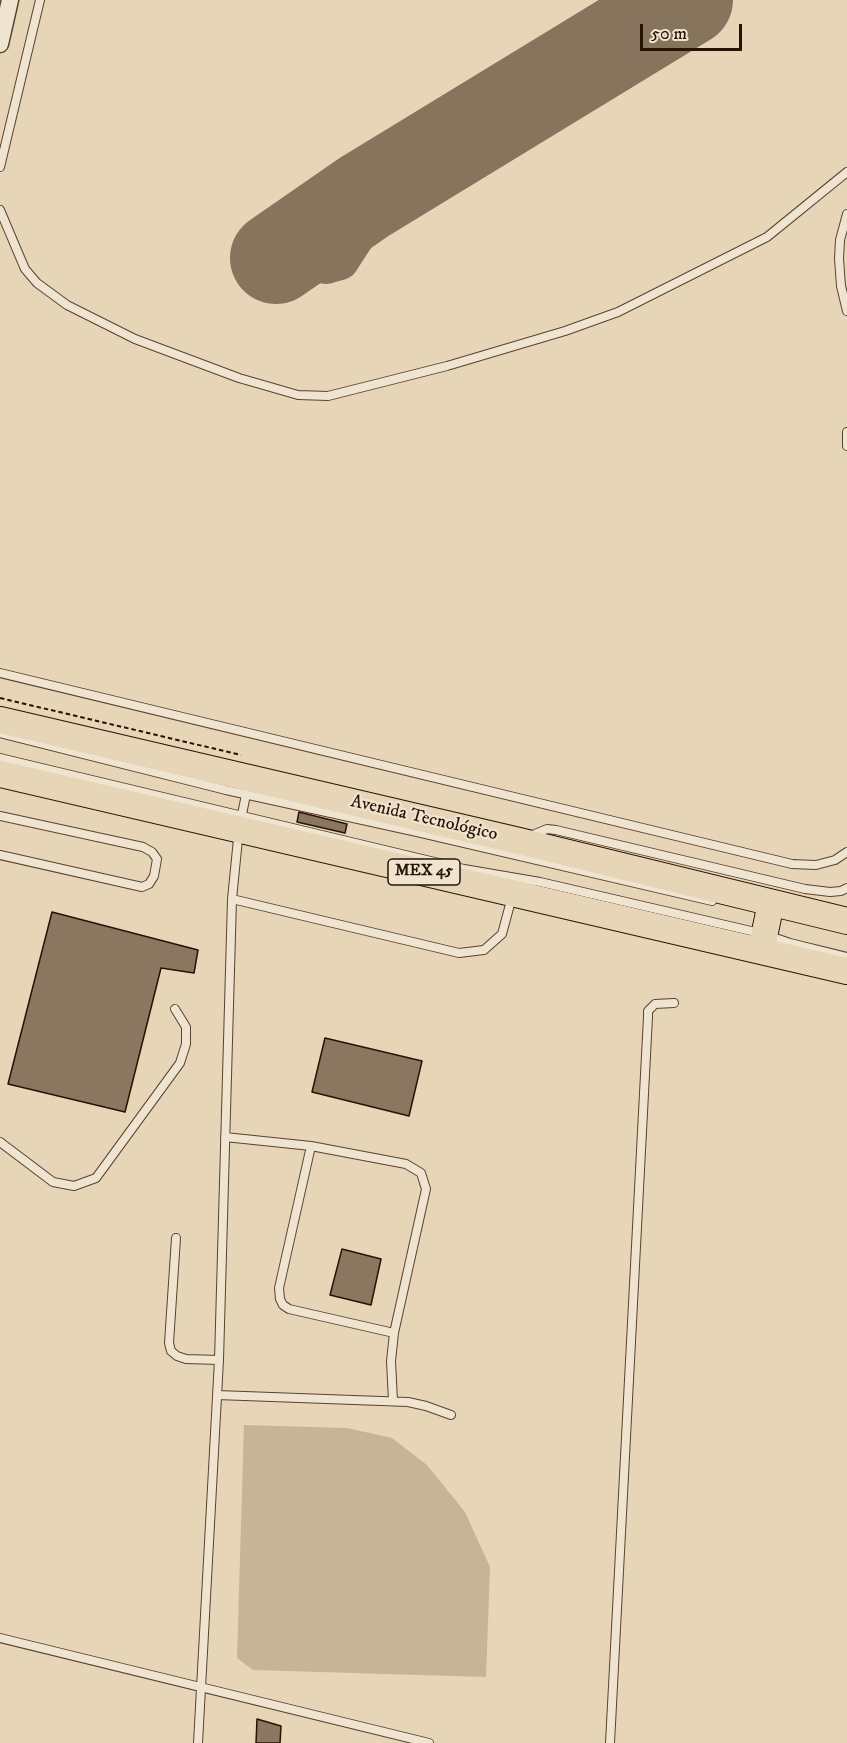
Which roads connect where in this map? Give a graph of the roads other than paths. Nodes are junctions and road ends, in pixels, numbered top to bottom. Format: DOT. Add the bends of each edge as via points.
graph roads {
  1 [pos="10,0"];
  2 [pos="40,0"];
  3 [pos="0,44"];
  4 [pos="0,167"];
  5 [pos="847,172"];
  6 [pos="0,210"];
  7 [pos="847,214"];
  8 [pos="847,311"];
  9 [pos="847,432"];
  10 [pos="847,446"];
  11 [pos="0,673"];
  12 [pos="0,720"];
  13 [pos="0,734"];
  14 [pos="0,758"];
  15 [pos="0,774"];
  16 [pos="247,786"];
  17 [pos="0,816"];
  18 [pos="240,822"];
  19 [pos="519,841"];
  20 [pos="847,852"];
  21 [pos="0,855"];
  22 [pos="847,888"];
  23 [pos="513,893"];
  24 [pos="232,898"];
  25 [pos="723,904"];
  26 [pos="847,921"];
  27 [pos="767,922"];
  28 [pos="847,957"];
  29 [pos="847,971"];
  30 [pos="674,1003"];
  31 [pos="175,1009"];
  32 [pos="225,1137"];
  33 [pos="0,1142"];
  34 [pos="311,1146"];
  35 [pos="176,1238"];
  36 [pos="394,1333"];
  37 [pos="219,1360"];
  38 [pos="217,1395"];
  39 [pos="393,1401"];
  40 [pos="451,1415"];
  41 [pos="0,1638"];
  42 [pos="201,1687"];
  43 [pos="198,1743"];
  44 [pos="429,1743"];
  45 [pos="609,1743"];
  1 -- 3 [label="street"];
  2 -- 4 [label="lane"];
  5 -- 6 [label="lane" via="767,237 618,312 447,366 328,396 298,395 239,378 135,339 67,305 37,284 25,269"];
  7 -- 8 [label="lane" via="838,259"];
  9 -- 10 [label="lane"];
  11 -- 20 [label="lane" via="792,864 816,865"];
  12 -- 16 [label="main road, Avenida Tecnológico / MEX 45"];
  13 -- 16 [label="lane"];
  14 -- 18 [label="lane"];
  15 -- 18 [label="main road, Avenida Tecnológico / MEX 45"];
  16 -- 18 [label="lane"];
  16 -- 19 [label="main road, Avenida Tecnológico / MEX 45"];
  16 -- 25 [label="lane" via="417,832"];
  17 -- 21 [label="lane" via="143,847 157,859 150,884 142,887"];
  18 -- 23 [label="main road, Avenida Tecnológico / MEX 45"];
  18 -- 24 [label="lane"];
  18 -- 27 [label="lane" via="464,869"];
  19 -- 22 [label="lane" via="547,829 805,889 830,892"];
  19 -- 27 [label="main road, Avenida Tecnológico / MEX 45"];
  23 -- 24 [label="lane" via="502,934 484,950 459,953"];
  23 -- 27 [label="main road, Avenida Tecnológico / MEX 45"];
  24 -- 32 [label="lane"];
  26 -- 27 [label="main road, Avenida Tecnológico / MEX 45"];
  27 -- 28 [label="lane" via="790,943"];
  27 -- 29 [label="main road, Avenida Tecnológico / MEX 45"];
  30 -- 45 [label="lane" via="655,1004 648,1011"];
  31 -- 33 [label="lane" via="186,1028 180,1063 96,1178 74,1186 53,1182"];
  32 -- 34 [label="lane"];
  32 -- 37 [label="lane"];
  34 -- 36 [label="lane" via="279,1288 280,1299 289,1309"];
  34 -- 36 [label="lane" via="406,1164 421,1173 426,1189"];
  35 -- 37 [label="lane" via="168,1343 171,1351 186,1359"];
  36 -- 39 [label="lane"];
  37 -- 38 [label="lane"];
  38 -- 39 [label="lane"];
  38 -- 42 [label="lane"];
  39 -- 40 [label="lane"];
  41 -- 42 [label="lane"];
  42 -- 43 [label="lane"];
  42 -- 44 [label="lane"];
}
